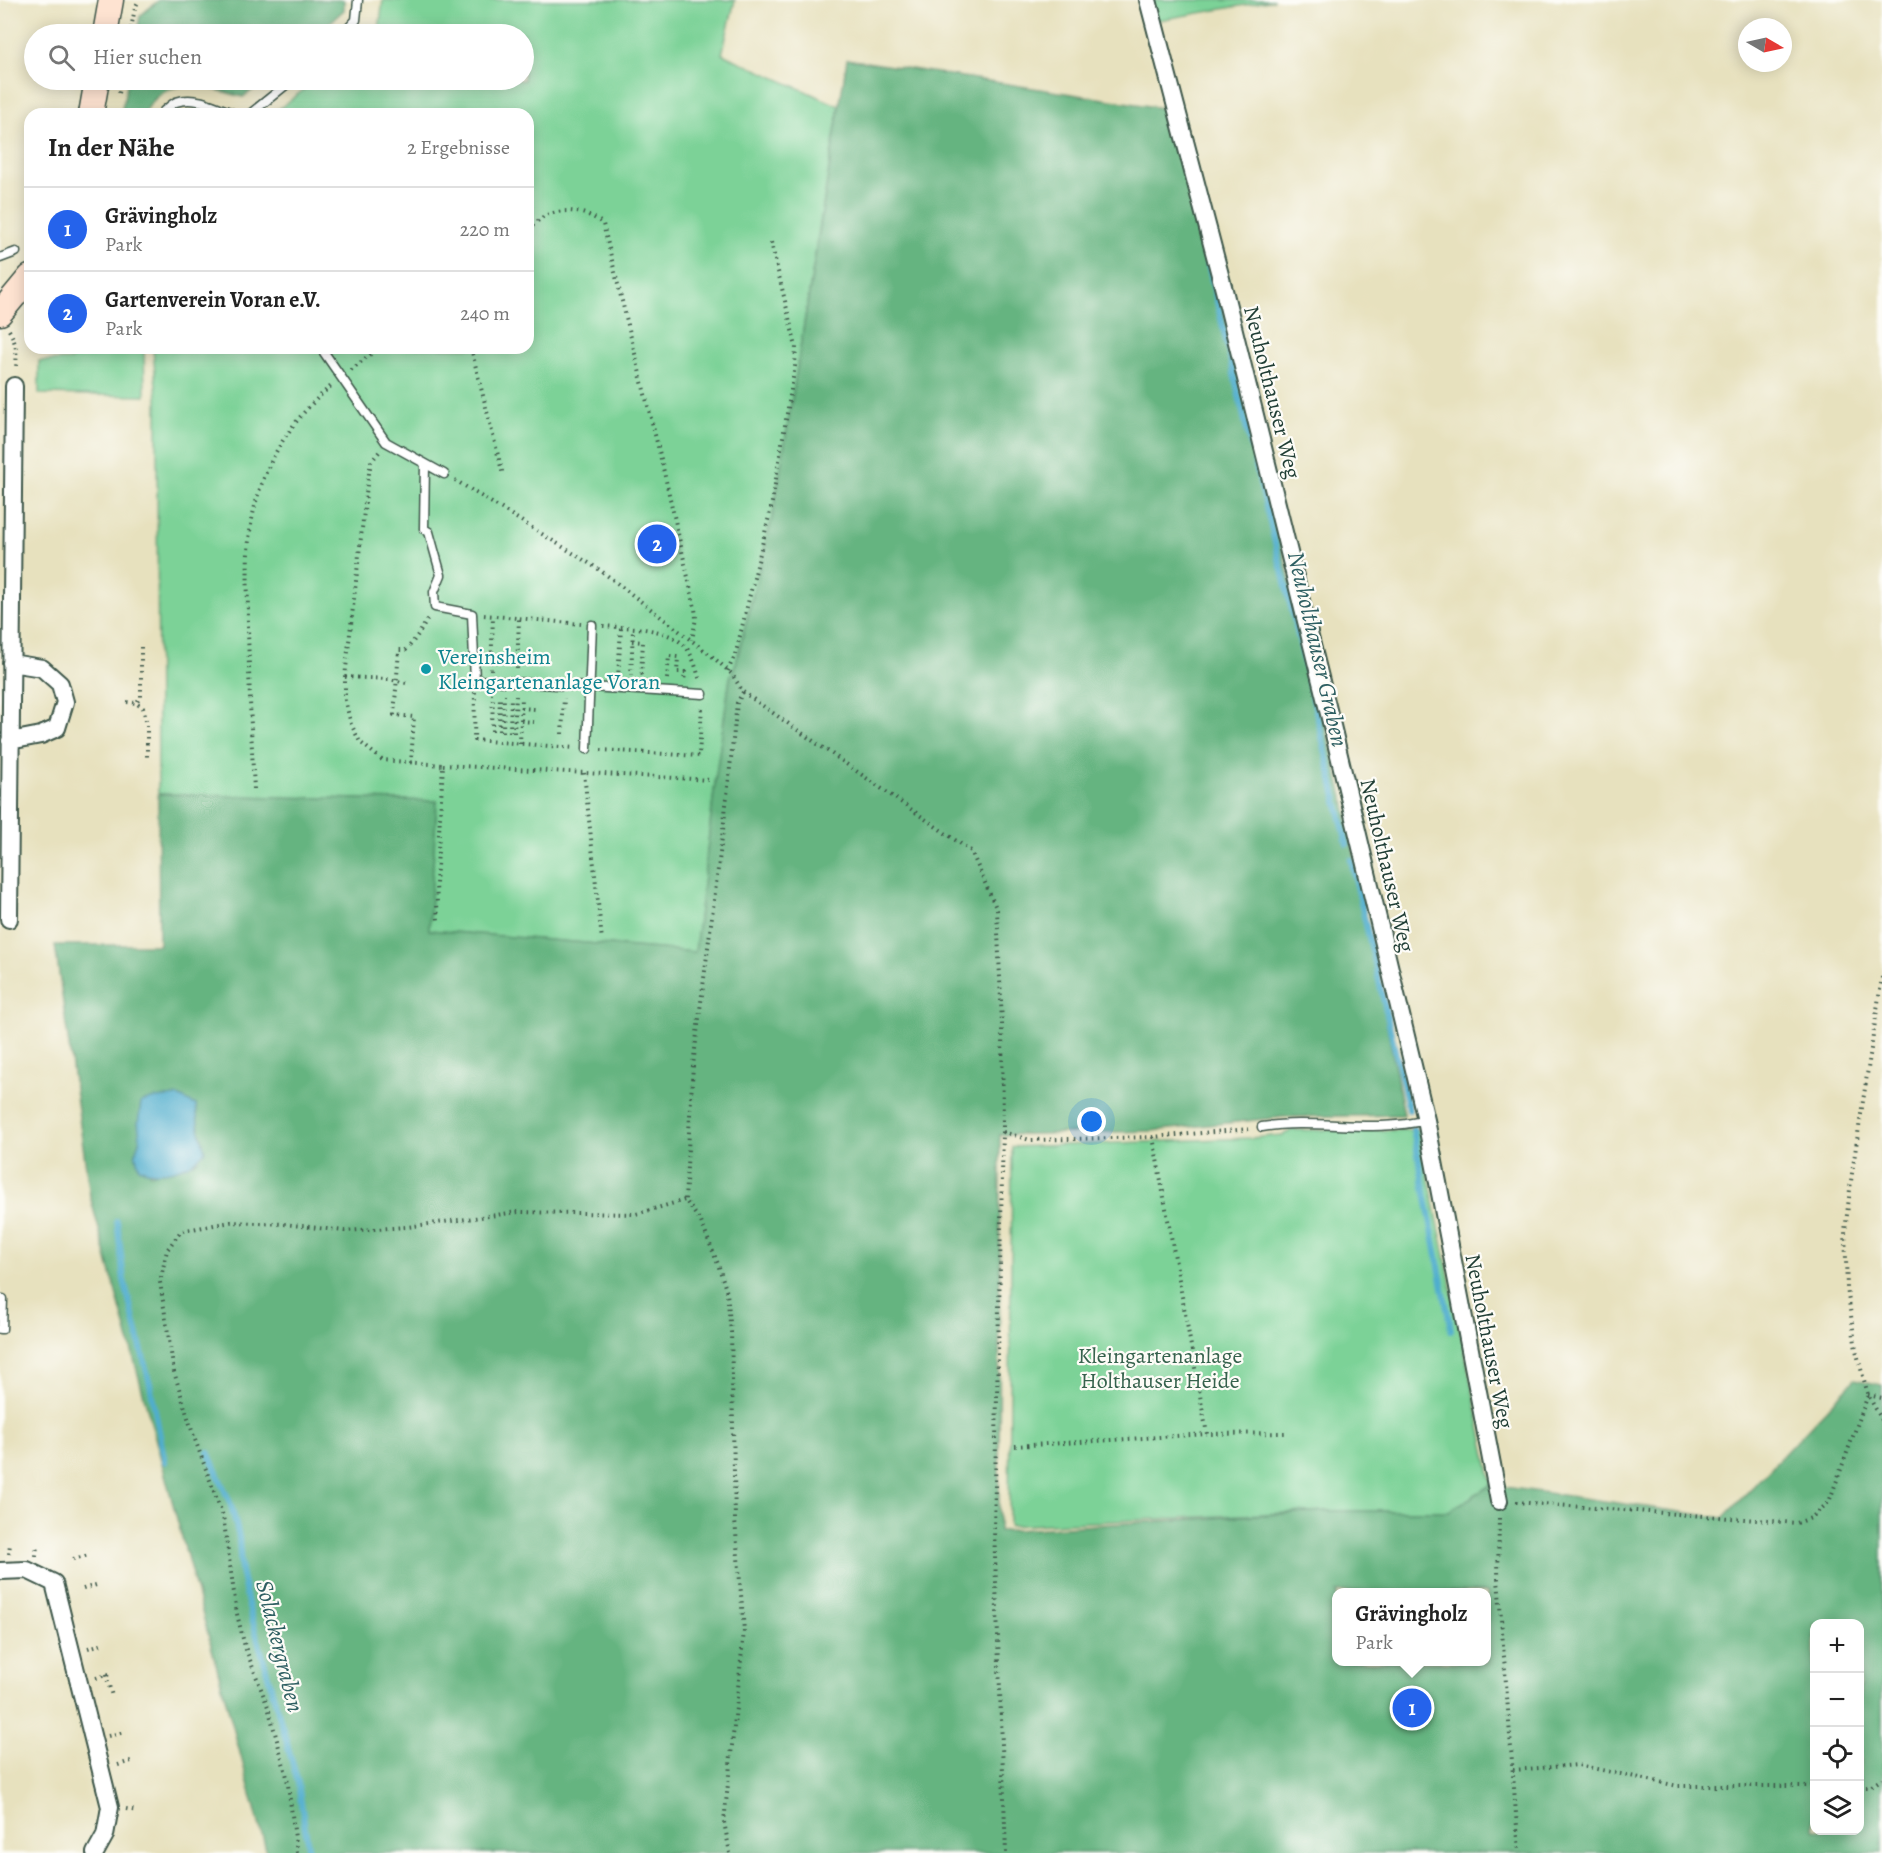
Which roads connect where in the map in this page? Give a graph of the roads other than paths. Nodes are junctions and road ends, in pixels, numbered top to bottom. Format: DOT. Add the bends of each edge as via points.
graph roads {
  1 [pos="111,0"];
  2 [pos="358,0"];
  3 [pos="1148,0"];
  4 [pos="107,24"];
  5 [pos="352,24"];
  6 [pos="95,90"];
  7 [pos="280,90"];
  8 [pos="92,108"];
  9 [pos="168,108"];
  10 [pos="220,108"];
  11 [pos="257,108"];
  12 [pos="16,252"];
  13 [pos="0,258"];
  14 [pos="24,288"];
  15 [pos="4,321"];
  16 [pos="325,354"];
  17 [pos="14,386"];
  18 [pos="425,464"];
  19 [pos="444,474"];
  20 [pos="6,505"];
  21 [pos="592,625"];
  22 [pos="11,663"];
  23 [pos="589,687"];
  24 [pos="703,694"];
  25 [pos="5,701"];
  26 [pos="10,741"];
  27 [pos="587,749"];
  28 [pos="4,919"];
  29 [pos="1426,1120"];
  30 [pos="1262,1127"];
  31 [pos="0,1299"];
  32 [pos="0,1329"];
  33 [pos="1499,1501"];
  34 [pos="0,1571"];
  35 [pos="95,1853"];
  1 -- 4 [label="main road"];
  2 -- 5 [label="lane"];
  3 -- 29 [label="street, Neuholthauser Weg" via="1247,382"];
  6 -- 8 [label="main road"];
  7 -- 11 [label="lane"];
  9 -- 10 [label="lane" via="176,102 191,100"];
  12 -- 13 [label="lane"];
  14 -- 15 [label="main road"];
  16 -- 18 [label="lane" via="386,442"];
  17 -- 20 [label="street"];
  18 -- 19 [label="lane"];
  18 -- 23 [label="lane" via="424,529 429,532 441,575 434,592 435,607 472,614 475,680"];
  20 -- 22 [label="street"];
  21 -- 23 [label="lane"];
  22 -- 25 [label="street"];
  22 -- 26 [label="street" via="42,668 60,684 65,702 57,728"];
  23 -- 24 [label="lane"];
  23 -- 27 [label="lane"];
  25 -- 26 [label="street"];
  26 -- 28 [label="street"];
  29 -- 30 [label="lane" via="1387,1127"];
  29 -- 33 [label="street, Neuholthauser Weg"];
  31 -- 32 [label="lane"];
  34 -- 35 [label="street" via="27,1570 54,1583 110,1807 105,1834"];
}
